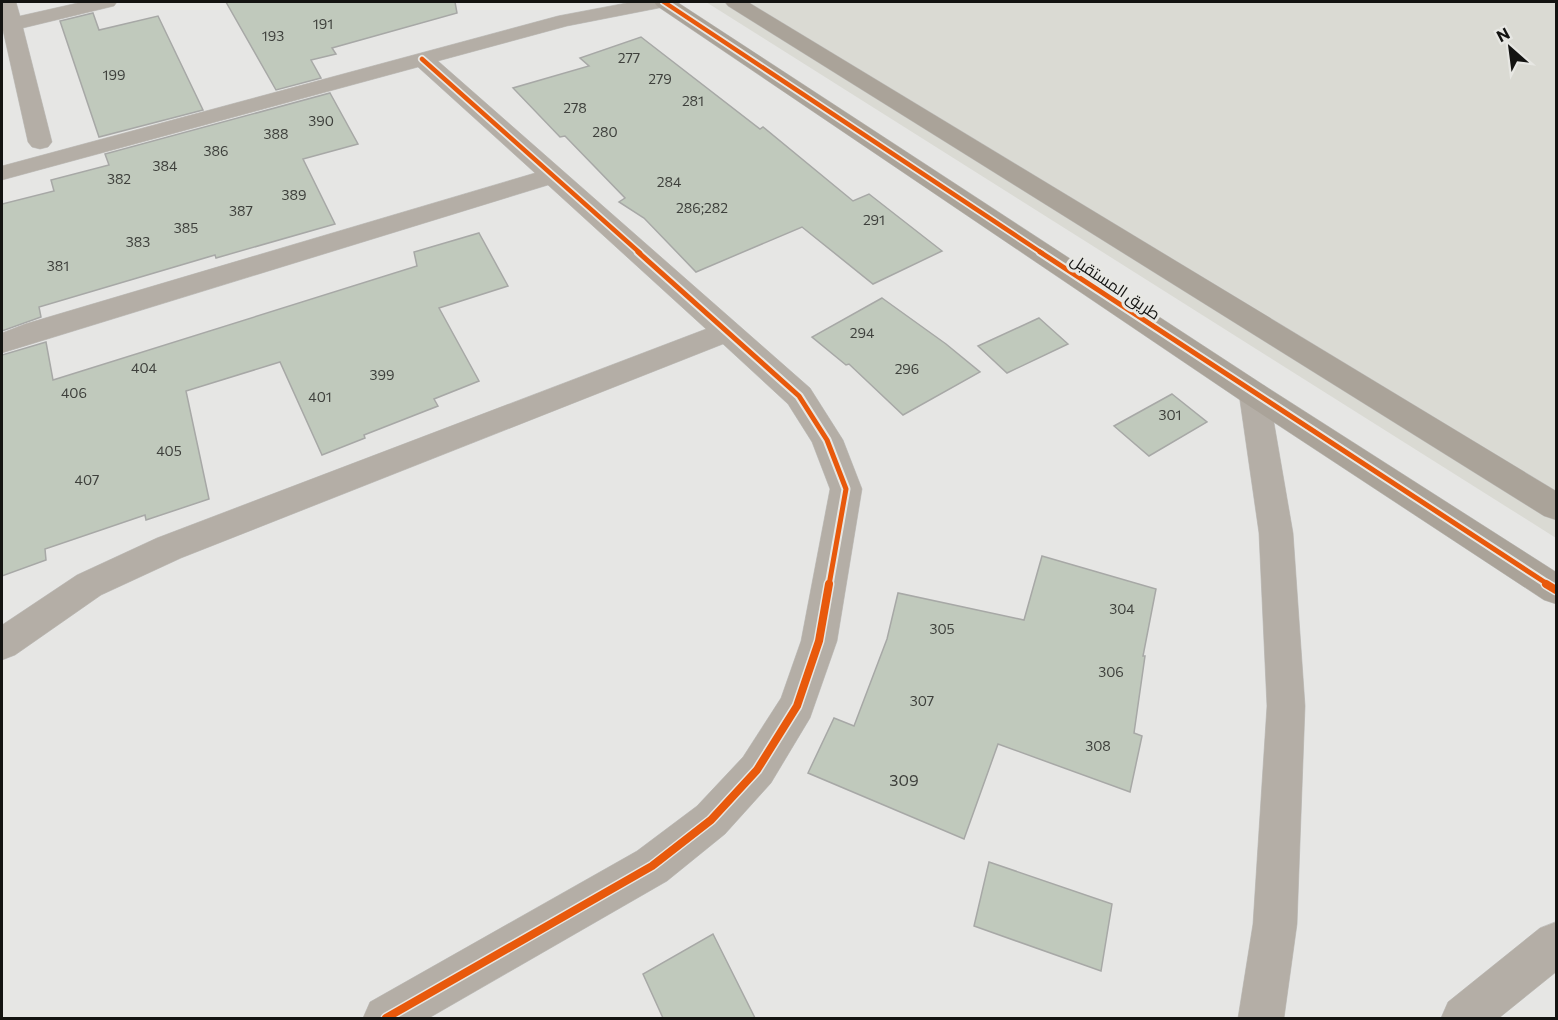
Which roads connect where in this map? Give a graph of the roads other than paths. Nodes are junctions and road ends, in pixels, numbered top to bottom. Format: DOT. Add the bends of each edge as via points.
graph roads {
  1 [pos="6,2"];
  2 [pos="107,2"];
  3 [pos="663,2"];
  4 [pos="735,2"];
  5 [pos="558,9"];
  6 [pos="11,24"];
  7 [pos="422,59"];
  8 [pos="40,142"];
  9 [pos="2,152"];
  10 [pos="2,172"];
  11 [pos="553,176"];
  12 [pos="727,332"];
  13 [pos="2,343"];
  14 [pos="1254,394"];
  15 [pos="1557,507"];
  16 [pos="1557,590"];
  17 [pos="2,644"];
  18 [pos="1557,944"];
  19 [pos="386,1018"];
  20 [pos="1262,1018"];
  21 [pos="1464,1018"];
  1 -- 6 [label="street"];
  2 -- 6 [label="street"];
  3 -- 5 [label="street"];
  3 -- 14 [label="street, طريق المستقبل"];
  4 -- 15 [label="street"];
  5 -- 7 [label="street"];
  5 -- 8 [label="street"];
  6 -- 8 [label="street"];
  7 -- 10 [label="street"];
  7 -- 11 [label="street"];
  8 -- 9 [label="street"];
  11 -- 12 [label="street"];
  11 -- 13 [label="street"];
  12 -- 17 [label="street" via="169,548 89,585"];
  12 -- 19 [label="street" via="799,396 827,440 846,489 819,641 797,706 757,770 711,820 652,866"];
  14 -- 16 [label="street, طريق المستقبل"];
  14 -- 20 [label="street" via="1276,533 1286,706 1275,924"];
  18 -- 21 [label="street"];
}
